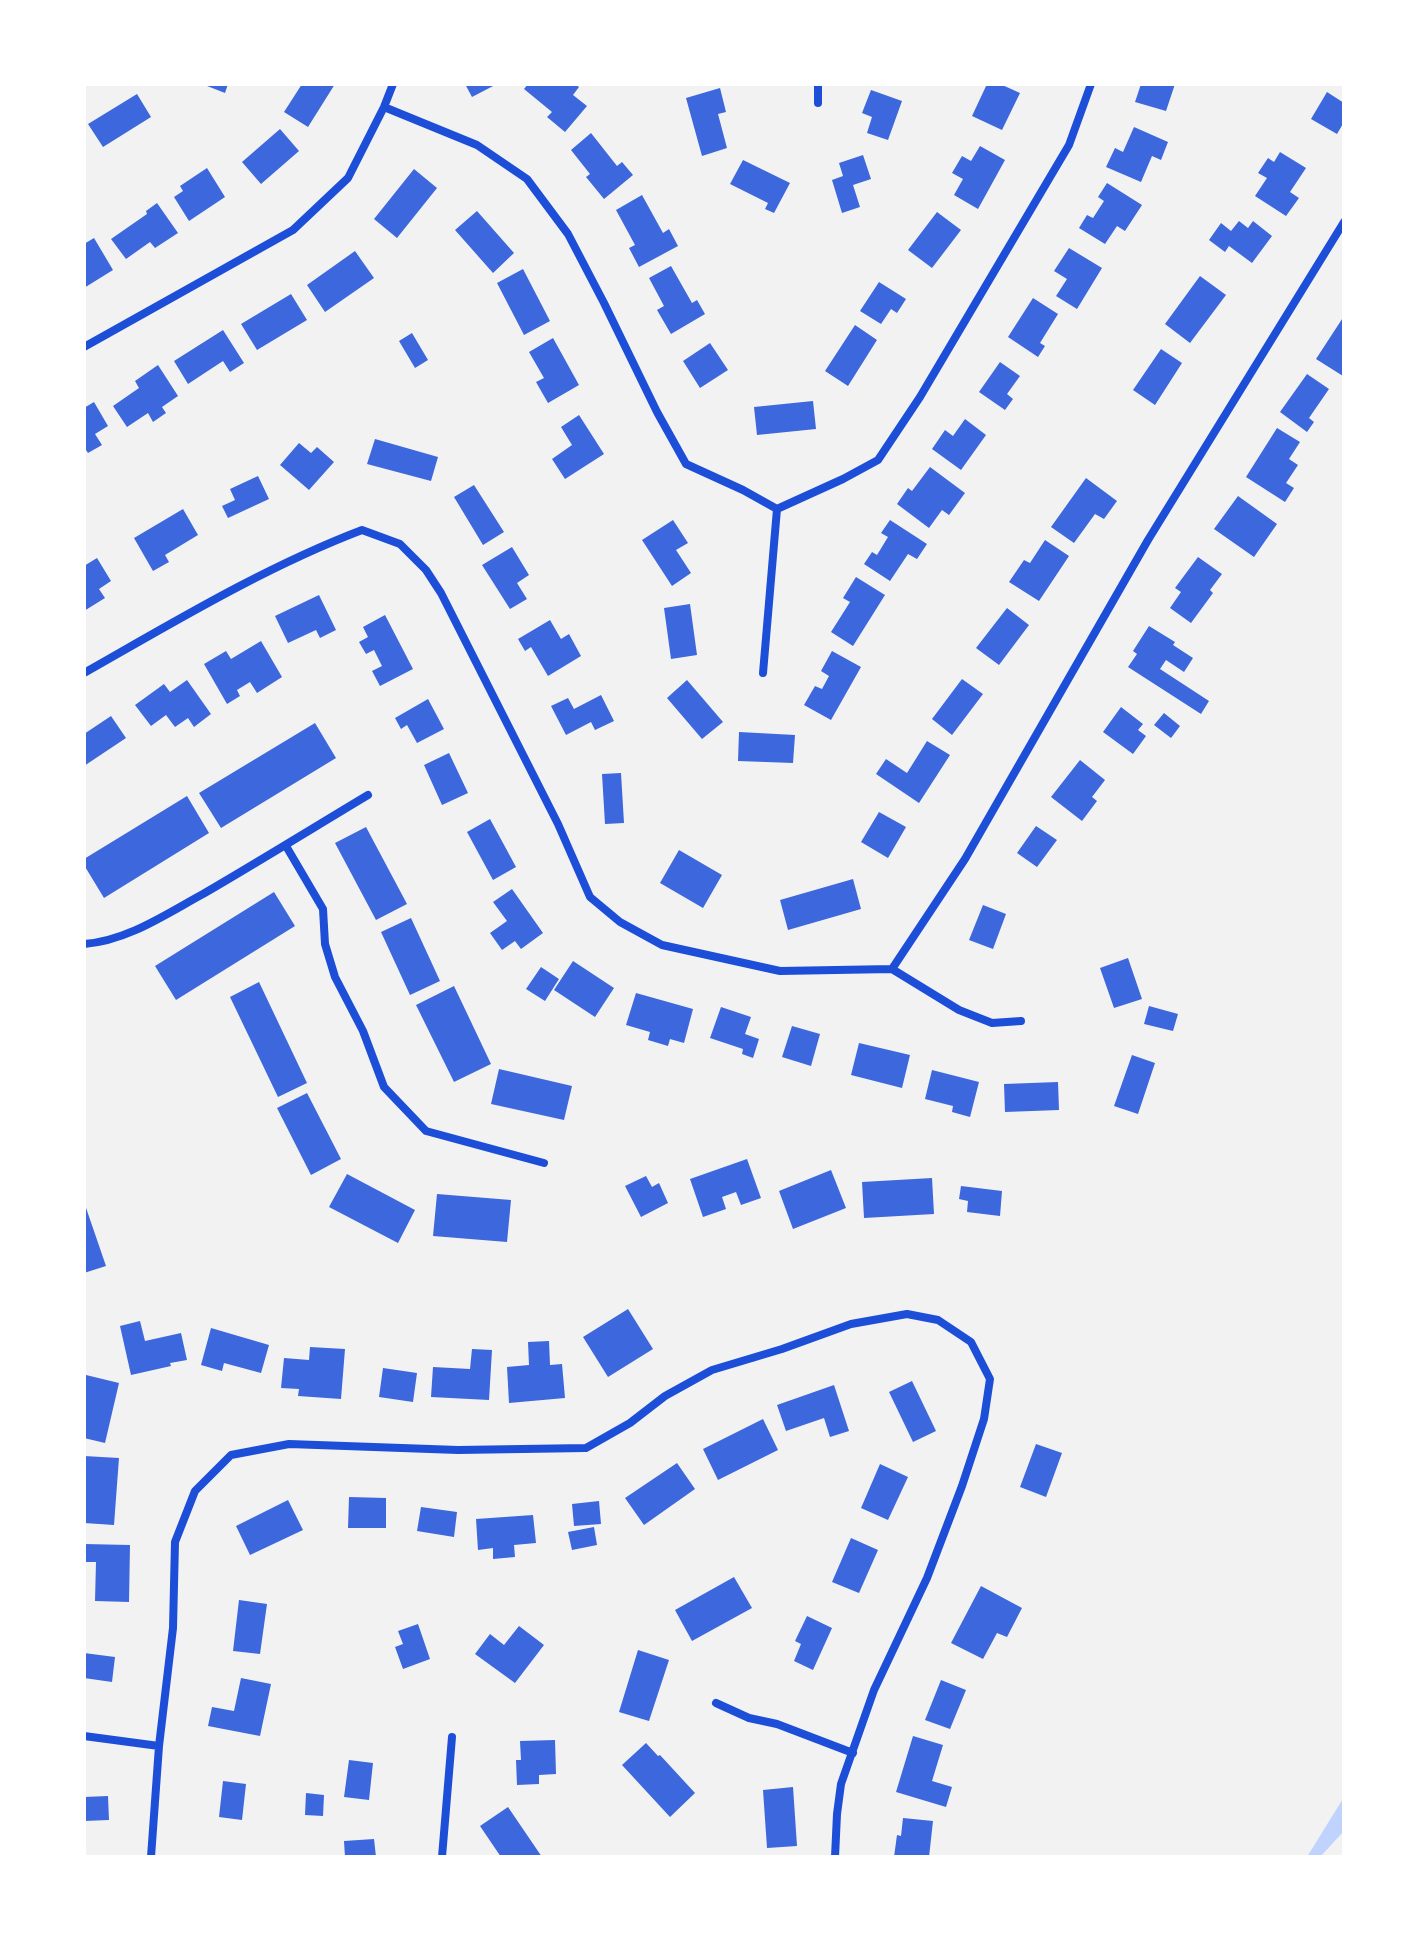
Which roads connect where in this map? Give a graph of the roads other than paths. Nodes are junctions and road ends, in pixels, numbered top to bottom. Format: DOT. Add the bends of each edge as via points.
graph roads {
  1 [pos="393,84"];
  2 [pos="818,84"];
  3 [pos="1091,84"];
  4 [pos="818,103"];
  5 [pos="384,107"];
  6 [pos="1344,222"];
  7 [pos="84,347"];
  8 [pos="777,509"];
  9 [pos="84,673"];
  10 [pos="763,673"];
  11 [pos="368,795"];
  12 [pos="286,846"];
  13 [pos="84,944"];
  14 [pos="892,969"];
  15 [pos="1021,1021"];
  16 [pos="544,1163"];
  17 [pos="716,1703"];
  18 [pos="84,1736"];
  19 [pos="452,1737"];
  20 [pos="159,1746"];
  21 [pos="853,1753"];
  22 [pos="151,1857"];
  23 [pos="442,1857"];
  24 [pos="835,1857"];
  1 -- 5 [label="street"];
  2 -- 4 [label="street"];
  3 -- 8 [label="street" via="1069,145 878,460"];
  5 -- 7 [label="street" via="348,178 293,230"];
  5 -- 8 [label="street" via="477,145 527,179 568,234 686,464"];
  6 -- 14 [label="street" via="1148,540 965,859"];
  8 -- 10 [label="street"];
  9 -- 14 [label="street" via="318,546 362,530 388,539 426,570 441,593 590,897 620,922 662,945 780,971"];
  11 -- 12 [label="street"];
  12 -- 13 [label="street" via="147,925 102,943"];
  12 -- 16 [label="street" via="323,909 325,944 335,977 384,1087 426,1131"];
  14 -- 15 [label="street" via="959,1010 992,1023"];
  17 -- 21 [label="street"];
  18 -- 20 [label="street"];
  19 -- 23 [label="street"];
  20 -- 21 [label="street" via="173,1628 175,1542 195,1491 231,1455 289,1444 586,1448 712,1370 851,1324 907,1314 938,1320 971,1342 990,1379 984,1419 962,1486 927,1578 874,1690"];
  20 -- 22 [label="street"];
  21 -- 24 [label="street" via="841,1784"];
}
